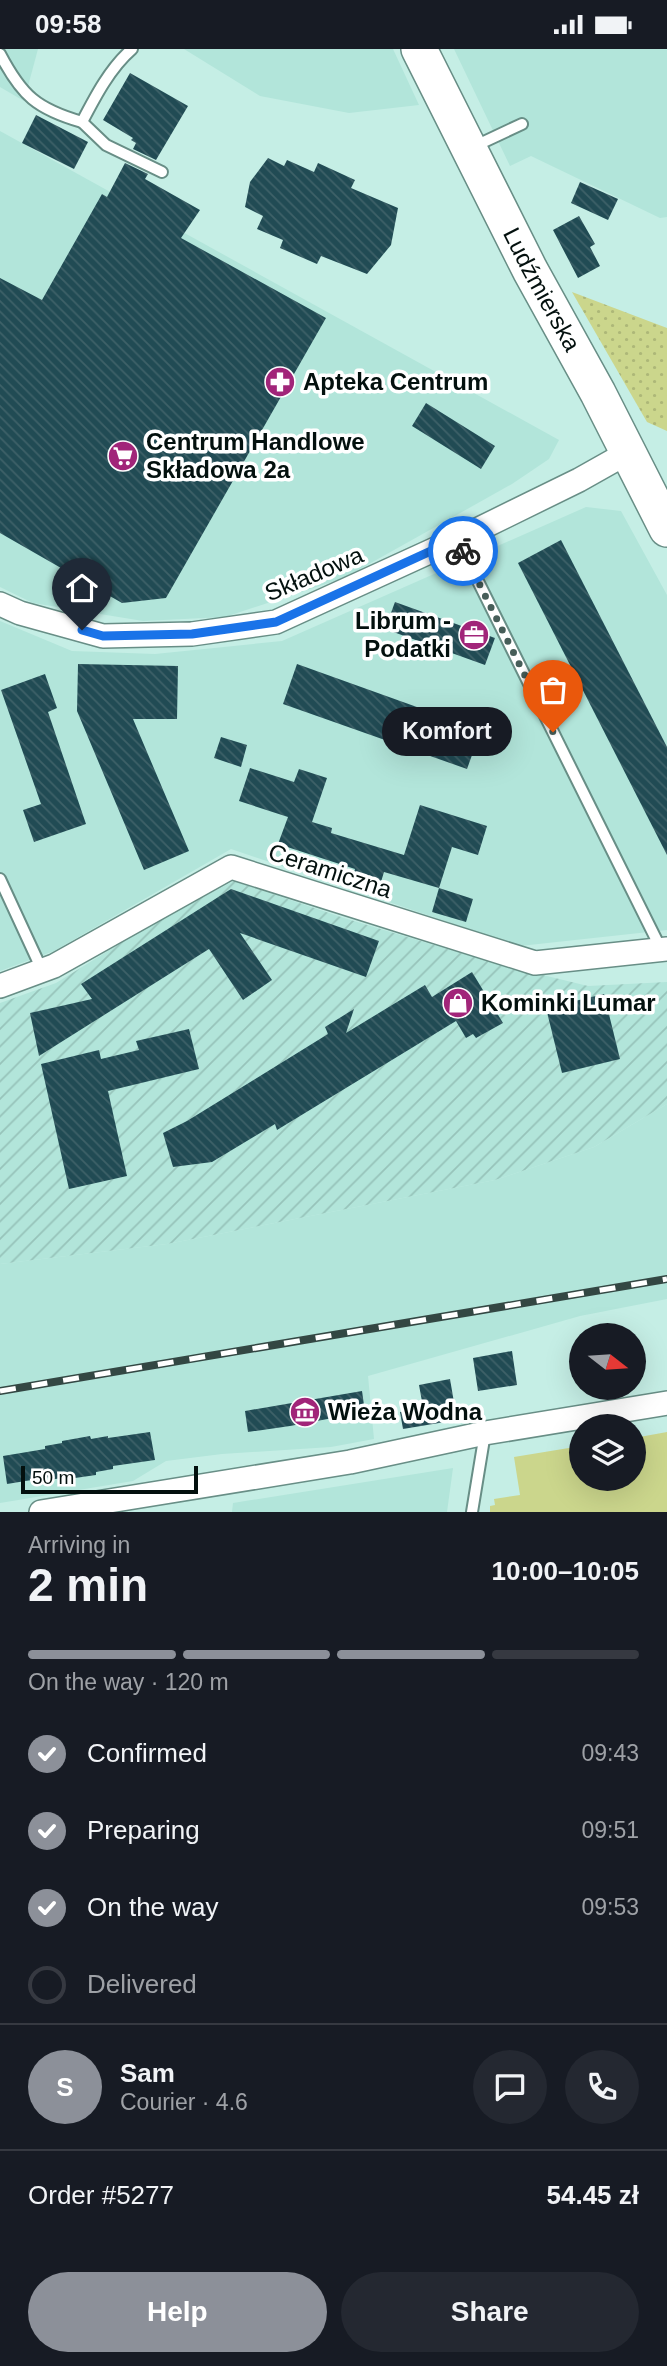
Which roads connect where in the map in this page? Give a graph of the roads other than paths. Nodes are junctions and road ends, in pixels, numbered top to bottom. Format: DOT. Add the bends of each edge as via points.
graph roads {
  1 [pos="132,49"];
  2 [pos="418,49"];
  3 [pos="0,54"];
  4 [pos="82,122"];
  5 [pos="522,124"];
  6 [pos="471,149"];
  7 [pos="162,172"];
  8 [pos="627,453"];
  9 [pos="667,529"];
  10 [pos="457,539"];
  11 [pos="0,604"];
  12 [pos="0,879"];
  13 [pos="664,949"];
  14 [pos="42,970"];
  15 [pos="0,986"];
  16 [pos="667,1403"];
  17 [pos="485,1433"];
  18 [pos="41,1512"];
  19 [pos="472,1512"];
  1 -- 4 [label="lane"];
  2 -- 6 [label="main road, Ludźmierska"];
  3 -- 4 [label="lane" via="34,103"];
  4 -- 7 [label="lane" via="106,145"];
  5 -- 6 [label="lane"];
  6 -- 8 [label="main road, Ludźmierska"];
  8 -- 9 [label="main road, Ludźmierska"];
  8 -- 10 [label="street, Składowa"];
  10 -- 11 [label="street, Składowa" via="276,622 192,634 103,636"];
  10 -- 13 [label="lane"];
  12 -- 14 [label="lane"];
  13 -- 14 [label="street, Ceramiczna" via="535,963 231,867"];
  14 -- 15 [label="street, Ceramiczna"];
  16 -- 17 [label="street"];
  17 -- 18 [label="street" via="350,1462"];
  17 -- 19 [label="lane"];
}
